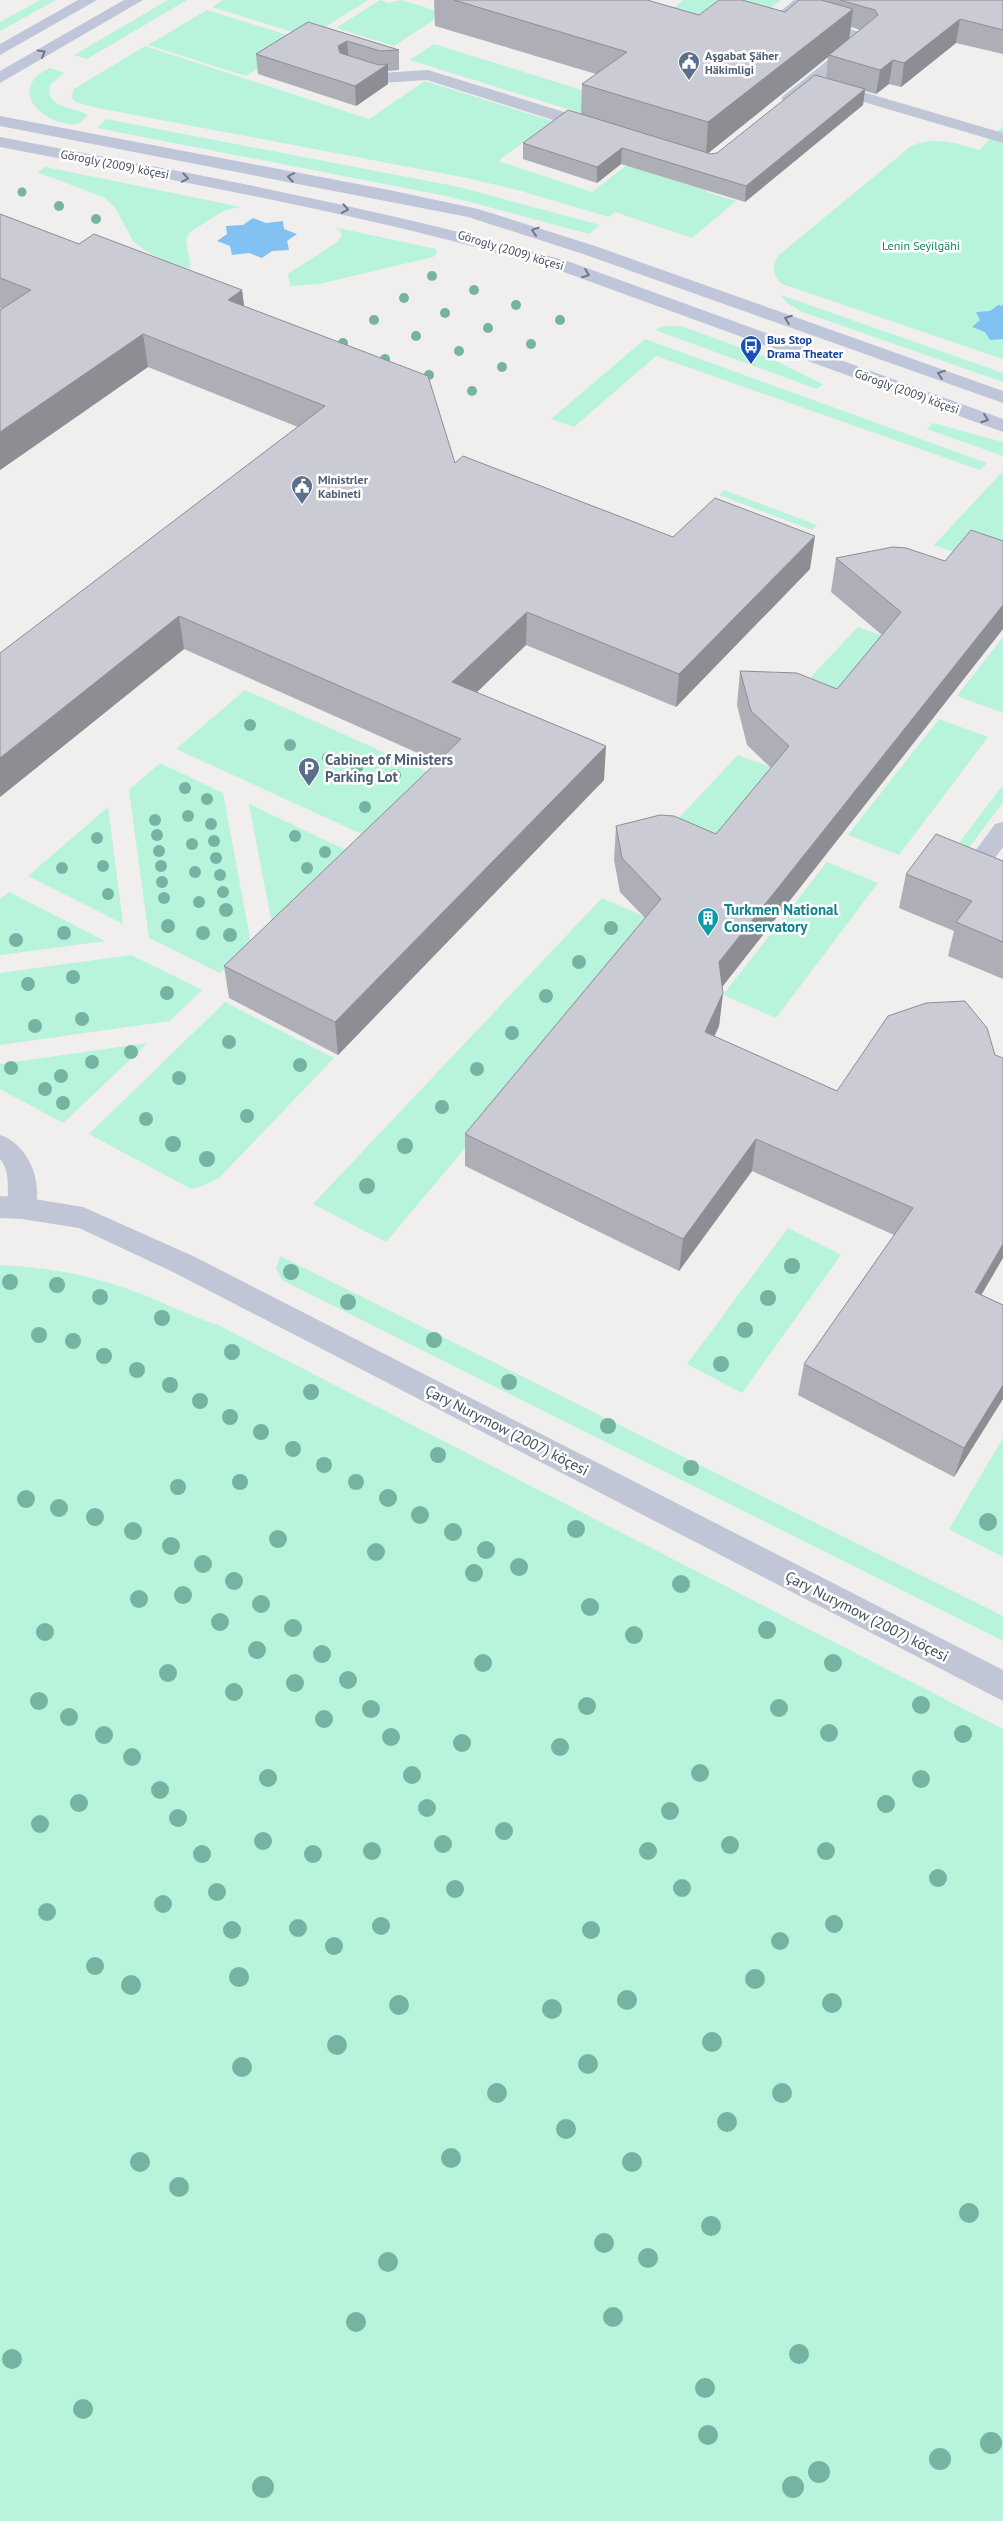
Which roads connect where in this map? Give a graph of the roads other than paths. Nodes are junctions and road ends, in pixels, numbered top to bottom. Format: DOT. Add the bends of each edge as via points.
graph roads {
  1 [pos="89,0"];
  2 [pos="135,0"];
  3 [pos="804,0"];
  4 [pos="0,50"];
  5 [pos="348,68"];
  6 [pos="0,78"];
  7 [pos="811,82"];
  8 [pos="775,111"];
  9 [pos="0,121"];
  10 [pos="606,131"];
  11 [pos="1003,138"];
  12 [pos="0,142"];
  13 [pos="1003,397"];
  14 [pos="1003,426"];
  15 [pos="1003,830"];
  16 [pos="1003,872"];
  17 [pos="0,1145"];
  18 [pos="11,1208"];
  19 [pos="1003,1686"];
  1 -- 4 [label="street"];
  6 -- 2 [label="street, one-way"];
  3 -- 7 [label="street" via="784,15 865,38"];
  5 -- 10 [label="street" via="380,78 428,75"];
  7 -- 8 [label="street"];
  7 -- 11 [label="street"];
  13 -- 9 [label="street, Görogly (2009) köçesi, one-way" via="589,250 480,216 394,196"];
  12 -- 14 [label="street, Görogly (2009) köçesi, one-way" via="375,215 513,250"];
  15 -- 16 [label="street" via="979,862"];
  17 -- 18 [label="street" via="11,1151 22,1174"];
  18 -- 19 [label="street, Çary Nurymow (2007) köçesi" via="83,1218 183,1264"];
}
